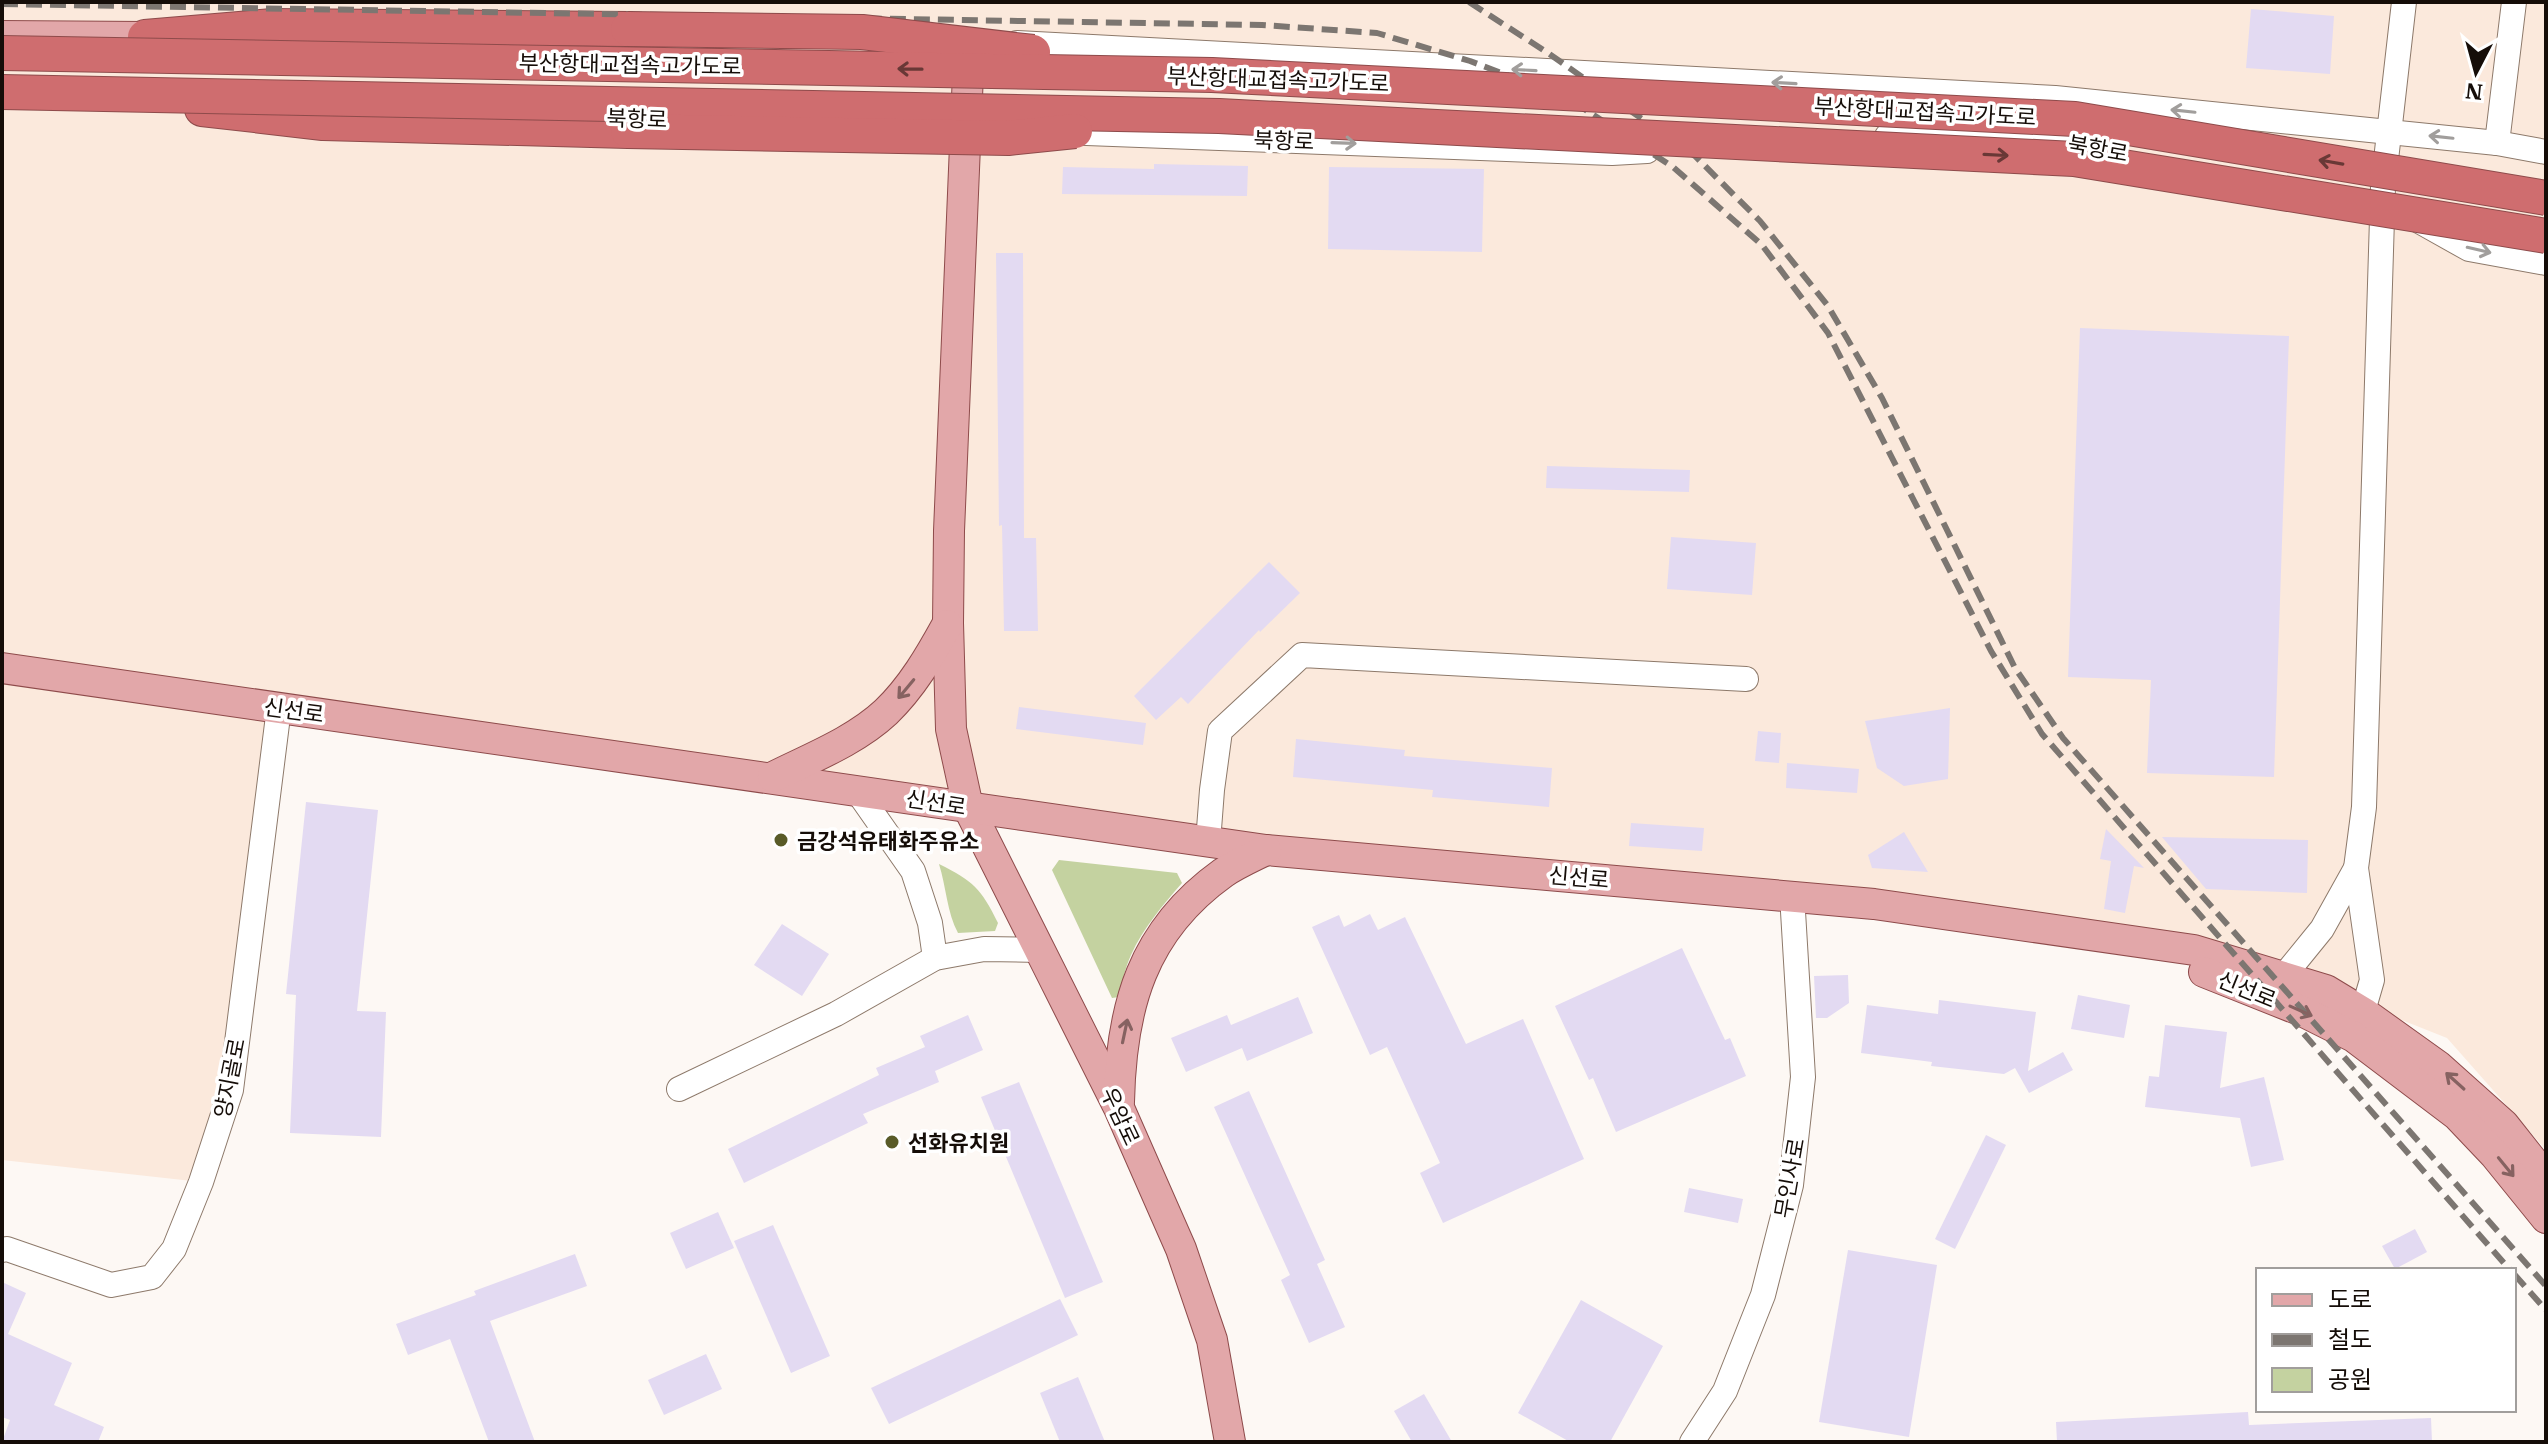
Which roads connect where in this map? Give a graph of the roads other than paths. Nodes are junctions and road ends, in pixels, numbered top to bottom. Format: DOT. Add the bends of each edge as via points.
graph roads {
  1 [pos="2404,2"];
  2 [pos="2514,2"];
  3 [pos="2,36"];
  4 [pos="145,37"];
  5 [pos="970,43"];
  6 [pos="2,53"];
  7 [pos="1212,75"];
  8 [pos="2,92"];
  9 [pos="2,98"];
  10 [pos="146,102"];
  11 [pos="1219,116"];
  12 [pos="966,128"];
  13 [pos="2388,132"];
  14 [pos="2497,143"];
  15 [pos="2546,152"];
  16 [pos="2546,198"];
  17 [pos="2382,200"];
  18 [pos="2546,236"];
  19 [pos="2546,263"];
  20 [pos="948,623"];
  21 [pos="2,668"];
  22 [pos="1746,679"];
  23 [pos="279,708"];
  24 [pos="773,777"];
  25 [pos="857,791"];
  26 [pos="968,807"];
  27 [pos="1208,842"];
  28 [pos="1266,850"];
  29 [pos="2356,868"];
  30 [pos="1792,895"];
  31 [pos="1874,904"];
  32 [pos="1039,950"];
  33 [pos="935,958"];
  34 [pos="2283,977"];
  35 [pos="2359,1025"];
  36 [pos="679,1089"];
  37 [pos="1119,1108"];
  38 [pos="2546,1178"];
  39 [pos="2546,1218"];
  40 [pos="2,1250"];
  41 [pos="1230,1442"];
  42 [pos="1692,1442"];
  1 -- 13 [label="street"];
  2 -- 14 [label="street"];
  3 -- 4 [label="main road, 북항로"];
  4 -- 5 [label="street, 북항로"];
  4 -- 7 [label="highway, bridge" via="273,26 862,32"];
  5 -- 12 [label="main road, 우암로"];
  13 -- 5 [label="street, 북항로, one-way" via="2055,98"];
  7 -- 6 [label="highway, 부산항대교접속고가도로, one-way, bridge"];
  16 -- 7 [label="highway, 부산항대교접속고가도로, one-way, bridge" via="2075,119"];
  8 -- 11 [label="highway, 부산항대교접속고가도로, bridge"];
  9 -- 10 [label="main road, 북항로"];
  10 -- 11 [label="highway, bridge" via="323,123 1008,138"];
  10 -- 12 [label="street, 북항로"];
  11 -- 18 [label="highway, 부산항대교접속고가도로, one-way, bridge" via="2074,159"];
  12 -- 17 [label="street, 북항로, one-way" via="1612,153 1994,129"];
  12 -- 20 [label="main road, 우암로"];
  14 -- 13 [label="street, 북항로, one-way"];
  13 -- 17 [label="street"];
  14 -- 15 [label="street, 북항로"];
  17 -- 19 [label="street, 북항로, one-way" via="2469,249"];
  17 -- 29 [label="street" via="2364,807"];
  20 -- 24 [label="main road, one-way" via="925,665 886,712"];
  20 -- 26 [label="main road, 우암로" via="951,729"];
  21 -- 23 [label="main road, 신선로"];
  22 -- 27 [label="street" via="1302,655 1220,731"];
  23 -- 24 [label="main road, 신선로"];
  23 -- 40 [label="street, 양지골로" via="231,1090 174,1249 152,1277 111,1285"];
  24 -- 25 [label="main road, 신선로"];
  25 -- 26 [label="main road, 신선로"];
  25 -- 33 [label="street" via="913,871"];
  26 -- 27 [label="main road, 신선로"];
  26 -- 32 [label="main road, 우암로"];
  27 -- 28 [label="main road, 신선로"];
  28 -- 30 [label="main road, 신선로"];
  37 -- 28 [label="main road, one-way" via="1120,1052 1133,995 1162,932 1186,903 1225,872"];
  29 -- 34 [label="street" via="2322,929"];
  29 -- 35 [label="street" via="2372,980"];
  30 -- 31 [label="main road, 신선로"];
  30 -- 42 [label="street, 무인사로" via="1803,1077 1791,1185 1763,1295 1725,1391"];
  31 -- 34 [label="main road, 신선로" via="2194,950"];
  31 -- 35 [label="main road, 신선로, one-way" via="2200,970 2302,1011"];
  32 -- 33 [label="street" via="984,949"];
  32 -- 37 [label="main road, 우암로"];
  33 -- 36 [label="street" via="836,1014"];
  34 -- 35 [label="main road, 신선로" via="2326,990"];
  38 -- 35 [label="main road, 신선로, one-way" via="2504,1125 2438,1066"];
  35 -- 39 [label="main road, 신선로, one-way" via="2457,1115"];
  37 -- 41 [label="main road, 우암로" via="1181,1249 1212,1340"];
}
